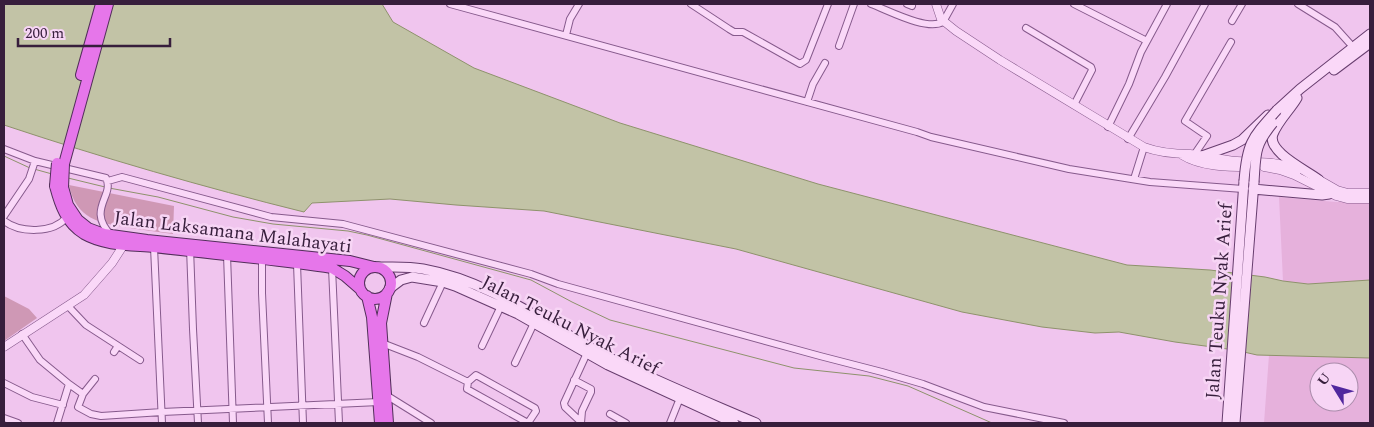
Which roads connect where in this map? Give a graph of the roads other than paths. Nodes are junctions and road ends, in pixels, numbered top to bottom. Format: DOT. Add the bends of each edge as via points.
graph roads {
  1 [pos="101,4"];
  2 [pos="108,4"];
  3 [pos="450,4"];
  4 [pos="579,4"];
  5 [pos="691,4"];
  6 [pos="854,4"];
  7 [pos="871,4"];
  8 [pos="936,4"];
  9 [pos="953,4"];
  10 [pos="1074,4"];
  11 [pos="1167,4"];
  12 [pos="1205,4"];
  13 [pos="1242,4"];
  14 [pos="1298,4"];
  15 [pos="825,5"];
  16 [pos="700,6"];
  17 [pos="943,22"];
  18 [pos="1232,22"];
  19 [pos="1026,28"];
  20 [pos="567,32"];
  21 [pos="1370,34"];
  22 [pos="1147,41"];
  23 [pos="1231,42"];
  24 [pos="1370,43"];
  25 [pos="839,46"];
  26 [pos="1354,48"];
  27 [pos="825,63"];
  28 [pos="1295,96"];
  29 [pos="808,102"];
  30 [pos="1074,105"];
  31 [pos="1108,127"];
  32 [pos="1128,139"];
  33 [pos="66,143"];
  34 [pos="4,149"];
  35 [pos="1144,149"];
  36 [pos="1182,155"];
  37 [pos="1198,156"];
  38 [pos="34,163"];
  39 [pos="1134,179"];
  40 [pos="1319,180"];
  41 [pos="108,183"];
  42 [pos="1248,185"];
  43 [pos="59,186"];
  44 [pos="1334,193"];
  45 [pos="1370,193"];
  46 [pos="1370,199"];
  47 [pos="4,216"];
  48 [pos="67,217"];
  49 [pos="4,221"];
  50 [pos="111,235"];
  51 [pos="123,246"];
  52 [pos="154,247"];
  53 [pos="190,248"];
  54 [pos="227,255"];
  55 [pos="262,259"];
  56 [pos="297,264"];
  57 [pos="376,267"];
  58 [pos="332,268"];
  59 [pos="442,282"];
  60 [pos="388,291"];
  61 [pos="363,293"];
  62 [pos="68,306"];
  63 [pos="501,306"];
  64 [pos="424,323"];
  65 [pos="534,323"];
  66 [pos="22,334"];
  67 [pos="382,343"];
  68 [pos="118,346"];
  69 [pos="482,346"];
  70 [pos="4,347"];
  71 [pos="114,352"];
  72 [pos="587,353"];
  73 [pos="140,360"];
  74 [pos="515,364"];
  75 [pos="628,370"];
  76 [pos="95,379"];
  77 [pos="574,380"];
  78 [pos="468,382"];
  79 [pos="4,383"];
  80 [pos="69,384"];
  81 [pos="82,394"];
  82 [pos="383,398"];
  83 [pos="680,398"];
  84 [pos="338,404"];
  85 [pos="63,405"];
  86 [pos="302,406"];
  87 [pos="267,408"];
  88 [pos="232,409"];
  89 [pos="198,410"];
  90 [pos="162,412"];
  91 [pos="610,414"];
  92 [pos="4,418"];
  93 [pos="428,422"];
  94 [pos="18,423"];
  95 [pos="57,423"];
  96 [pos="162,423"];
  97 [pos="198,423"];
  98 [pos="233,423"];
  99 [pos="268,423"];
  100 [pos="303,423"];
  101 [pos="339,423"];
  102 [pos="380,423"];
  103 [pos="388,423"];
  104 [pos="528,423"];
  105 [pos="581,423"];
  106 [pos="623,423"];
  107 [pos="670,423"];
  108 [pos="734,423"];
  109 [pos="756,423"];
  110 [pos="1064,423"];
  111 [pos="1227,423"];
  112 [pos="1235,423"];
  1 -- 33 [label="highway, Jalan Laksamana Malahayati"];
  2 -- 33 [label="highway, Jalan Laksamana Malahayati"];
  3 -- 20 [label="street"];
  4 -- 20 [label="street"];
  5 -- 16 [label="street"];
  6 -- 25 [label="street"];
  7 -- 17 [label="street" via="918,22"];
  8 -- 17 [label="street"];
  9 -- 17 [label="street"];
  10 -- 22 [label="street"];
  11 -- 22 [label="street"];
  12 -- 32 [label="street"];
  13 -- 18 [label="street"];
  14 -- 26 [label="street" via="1335,27"];
  15 -- 16 [label="street" via="806,60 800,64 744,32 734,32"];
  17 -- 30 [label="street"];
  19 -- 30 [label="street" via="1091,67"];
  20 -- 29 [label="street"];
  21 -- 26 [label="main road"];
  22 -- 31 [label="street"];
  23 -- 37 [label="street" via="1185,121 1207,136"];
  24 -- 28 [label="main road"];
  26 -- 28 [label="main road"];
  27 -- 29 [label="street"];
  28 -- 37 [label="main road" via="1277,106 1242,140"];
  28 -- 40 [label="main road" via="1275,132 1273,143 1278,151"];
  28 -- 42 [label="main road, bridge" via="1258,144"];
  29 -- 39 [label="street" via="976,148"];
  30 -- 31 [label="street"];
  31 -- 32 [label="street"];
  32 -- 35 [label="street"];
  33 -- 43 [label="highway, Jalan Laksamana Malahayati, bridge"];
  34 -- 38 [label="street"];
  35 -- 36 [label="street"];
  35 -- 39 [label="street"];
  36 -- 37 [label="street"];
  36 -- 44 [label="street" via="1205,163 1280,170"];
  37 -- 40 [label="street" via="1288,165"];
  38 -- 41 [label="street" via="105,178"];
  38 -- 47 [label="street" via="31,176"];
  39 -- 42 [label="street"];
  40 -- 44 [label="street"];
  41 -- 50 [label="street" via="100,220"];
  41 -- 110 [label="street" via="122,177 271,217 330,222 369,230 882,372 984,407"];
  42 -- 44 [label="main road" via="1324,196"];
  42 -- 111 [label="main road, Jalan Teuku Nyak Arief" via="1241,220"];
  42 -- 112 [label="main road, Jalan Teuku Nyak Arief" via="1250,222"];
  43 -- 48 [label="highway, Jalan Laksamana Malahayati" via="61,208"];
  43 -- 50 [label="highway, Jalan Laksamana Malahayati" via="78,220 88,228"];
  44 -- 45 [label="street"];
  44 -- 46 [label="street" via="1347,199"];
  48 -- 49 [label="street" via="56,226 33,230"];
  48 -- 51 [label="highway, Jalan Laksamana Malahayati" via="87,235"];
  50 -- 53 [label="highway, Jalan Laksamana Malahayati"];
  51 -- 52 [label="highway, Jalan Laksamana Malahayati"];
  51 -- 62 [label="street" via="97,281"];
  52 -- 53 [label="highway, Jalan Laksamana Malahayati"];
  52 -- 90 [label="street"];
  53 -- 54 [label="highway, Jalan Laksamana Malahayati"];
  53 -- 57 [label="highway, Jalan Laksamana Malahayati" via="350,261"];
  53 -- 89 [label="street"];
  54 -- 55 [label="highway, Jalan Laksamana Malahayati"];
  54 -- 88 [label="street"];
  55 -- 56 [label="highway, Jalan Laksamana Malahayati"];
  55 -- 87 [label="street"];
  56 -- 58 [label="highway, Jalan Laksamana Malahayati"];
  56 -- 86 [label="street"];
  57 -- 60 [label="highway" via="389,275"];
  57 -- 61 [label="highway" via="362,273 359,280"];
  57 -- 75 [label="main road, Jalan Teuku Nyak Arief" via="421,268 463,280 510,301"];
  58 -- 61 [label="highway, Jalan Laksamana Malahayati" via="346,276"];
  58 -- 84 [label="street"];
  59 -- 60 [label="main road, Jalan Teuku Nyak Arief" via="412,277 401,280"];
  59 -- 63 [label="main road, Jalan Teuku Nyak Arief"];
  59 -- 64 [label="street"];
  60 -- 61 [label="highway" via="375,299"];
  60 -- 67 [label="highway" via="382,316"];
  61 -- 82 [label="highway" via="372,317"];
  62 -- 66 [label="street"];
  62 -- 68 [label="street" via="82,322"];
  63 -- 65 [label="main road, Jalan Teuku Nyak Arief"];
  63 -- 69 [label="street"];
  65 -- 72 [label="main road, Jalan Teuku Nyak Arief"];
  65 -- 74 [label="street"];
  66 -- 70 [label="street"];
  66 -- 80 [label="street" via="40,360"];
  67 -- 78 [label="street"];
  67 -- 82 [label="highway"];
  68 -- 71 [label="street"];
  68 -- 73 [label="street"];
  72 -- 75 [label="main road, Jalan Teuku Nyak Arief"];
  72 -- 77 [label="street"];
  75 -- 83 [label="main road, Jalan Teuku Nyak Arief"];
  75 -- 109 [label="main road, Jalan Teuku Nyak Arief"];
  76 -- 81 [label="street"];
  77 -- 105 [label="street" via="564,405"];
  77 -- 105 [label="street" via="591,389"];
  78 -- 104 [label="street" via="467,389"];
  78 -- 104 [label="street" via="476,375 535,408"];
  79 -- 85 [label="street" via="32,397"];
  80 -- 81 [label="street"];
  80 -- 85 [label="street"];
  81 -- 90 [label="street" via="78,408 97,416"];
  82 -- 84 [label="street"];
  82 -- 93 [label="street"];
  82 -- 102 [label="highway"];
  82 -- 103 [label="highway"];
  83 -- 107 [label="street"];
  83 -- 108 [label="main road, Jalan Teuku Nyak Arief"];
  84 -- 86 [label="street"];
  84 -- 101 [label="street"];
  85 -- 95 [label="street"];
  86 -- 87 [label="street"];
  86 -- 100 [label="street"];
  87 -- 88 [label="street"];
  87 -- 99 [label="street"];
  88 -- 89 [label="street"];
  88 -- 98 [label="street"];
  89 -- 90 [label="street"];
  89 -- 97 [label="street"];
  90 -- 96 [label="street"];
  91 -- 106 [label="street"];
  92 -- 94 [label="street"];
}
